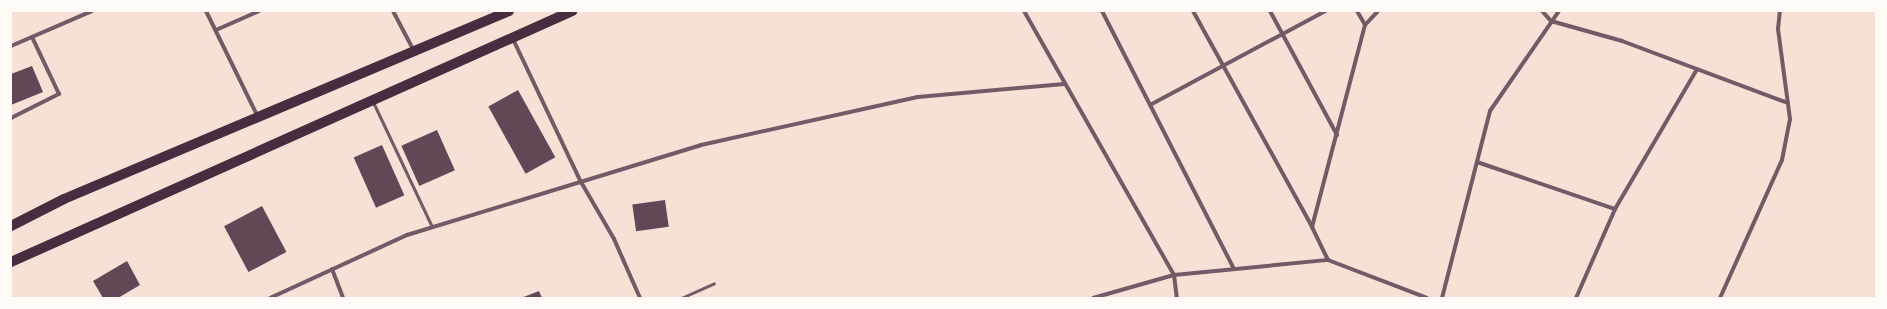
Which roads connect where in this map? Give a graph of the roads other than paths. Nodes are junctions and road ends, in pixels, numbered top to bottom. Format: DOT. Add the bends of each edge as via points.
graph roads {
  1 [pos="92,11"];
  2 [pos="206,11"];
  3 [pos="259,11"];
  4 [pos="393,11"];
  5 [pos="509,11"];
  6 [pos="572,11"];
  7 [pos="1024,11"];
  8 [pos="1102,11"];
  9 [pos="1193,11"];
  10 [pos="1270,11"];
  11 [pos="1325,11"];
  12 [pos="1357,11"];
  13 [pos="1378,11"];
  14 [pos="1542,11"];
  15 [pos="1559,11"];
  16 [pos="1780,11"];
  17 [pos="1551,21"];
  18 [pos="1365,25"];
  19 [pos="216,30"];
  20 [pos="1282,34"];
  21 [pos="32,37"];
  22 [pos="512,37"];
  23 [pos="11,46"];
  24 [pos="414,51"];
  25 [pos="1223,66"];
  26 [pos="1697,69"];
  27 [pos="1064,84"];
  28 [pos="372,100"];
  29 [pos="1788,103"];
  30 [pos="1150,105"];
  31 [pos="11,118"];
  32 [pos="259,118"];
  33 [pos="1336,135"];
  34 [pos="1477,162"];
  35 [pos="581,182"];
  36 [pos="1615,209"];
  37 [pos="11,226"];
  38 [pos="432,227"];
  39 [pos="1312,227"];
  40 [pos="1328,260"];
  41 [pos="11,262"];
  42 [pos="1233,267"];
  43 [pos="332,269"];
  44 [pos="1174,275"];
  45 [pos="714,283"];
  46 [pos="270,298"];
  47 [pos="343,298"];
  48 [pos="640,298"];
  49 [pos="681,298"];
  50 [pos="1093,298"];
  51 [pos="1177,298"];
  52 [pos="1427,298"];
  53 [pos="1442,298"];
  54 [pos="1576,298"];
  55 [pos="1720,298"];
  1 -- 21 [label="street"];
  2 -- 19 [label="street"];
  3 -- 19 [label="street"];
  4 -- 24 [label="street"];
  5 -- 24 [label="main road"];
  6 -- 22 [label="main road"];
  7 -- 27 [label="street"];
  8 -- 30 [label="street"];
  9 -- 25 [label="street"];
  10 -- 20 [label="street"];
  11 -- 20 [label="street"];
  12 -- 18 [label="street"];
  13 -- 18 [label="street"];
  14 -- 17 [label="street"];
  15 -- 17 [label="street"];
  16 -- 29 [label="street" via="1778,29"];
  17 -- 26 [label="street" via="1622,41"];
  17 -- 34 [label="street" via="1490,111"];
  18 -- 33 [label="street"];
  19 -- 32 [label="street"];
  20 -- 25 [label="street"];
  20 -- 33 [label="street"];
  21 -- 23 [label="street"];
  21 -- 31 [label="street" via="59,94"];
  22 -- 28 [label="main road"];
  22 -- 35 [label="street"];
  24 -- 32 [label="main road"];
  25 -- 30 [label="street"];
  25 -- 39 [label="street"];
  26 -- 29 [label="street"];
  26 -- 36 [label="street"];
  27 -- 35 [label="street" via="918,97 701,146"];
  27 -- 44 [label="street"];
  28 -- 38 [label="lane"];
  28 -- 41 [label="main road"];
  29 -- 55 [label="street" via="1790,119 1782,160"];
  30 -- 42 [label="street"];
  32 -- 37 [label="main road" via="64,199"];
  33 -- 39 [label="street"];
  34 -- 36 [label="street"];
  34 -- 53 [label="street"];
  35 -- 38 [label="street"];
  35 -- 48 [label="street" via="614,239"];
  36 -- 54 [label="street"];
  38 -- 43 [label="street"];
  39 -- 40 [label="street"];
  40 -- 42 [label="street"];
  40 -- 52 [label="street"];
  42 -- 44 [label="street"];
  43 -- 46 [label="street"];
  43 -- 47 [label="street"];
  44 -- 50 [label="street"];
  44 -- 51 [label="street"];
  45 -- 49 [label="lane"];
}
